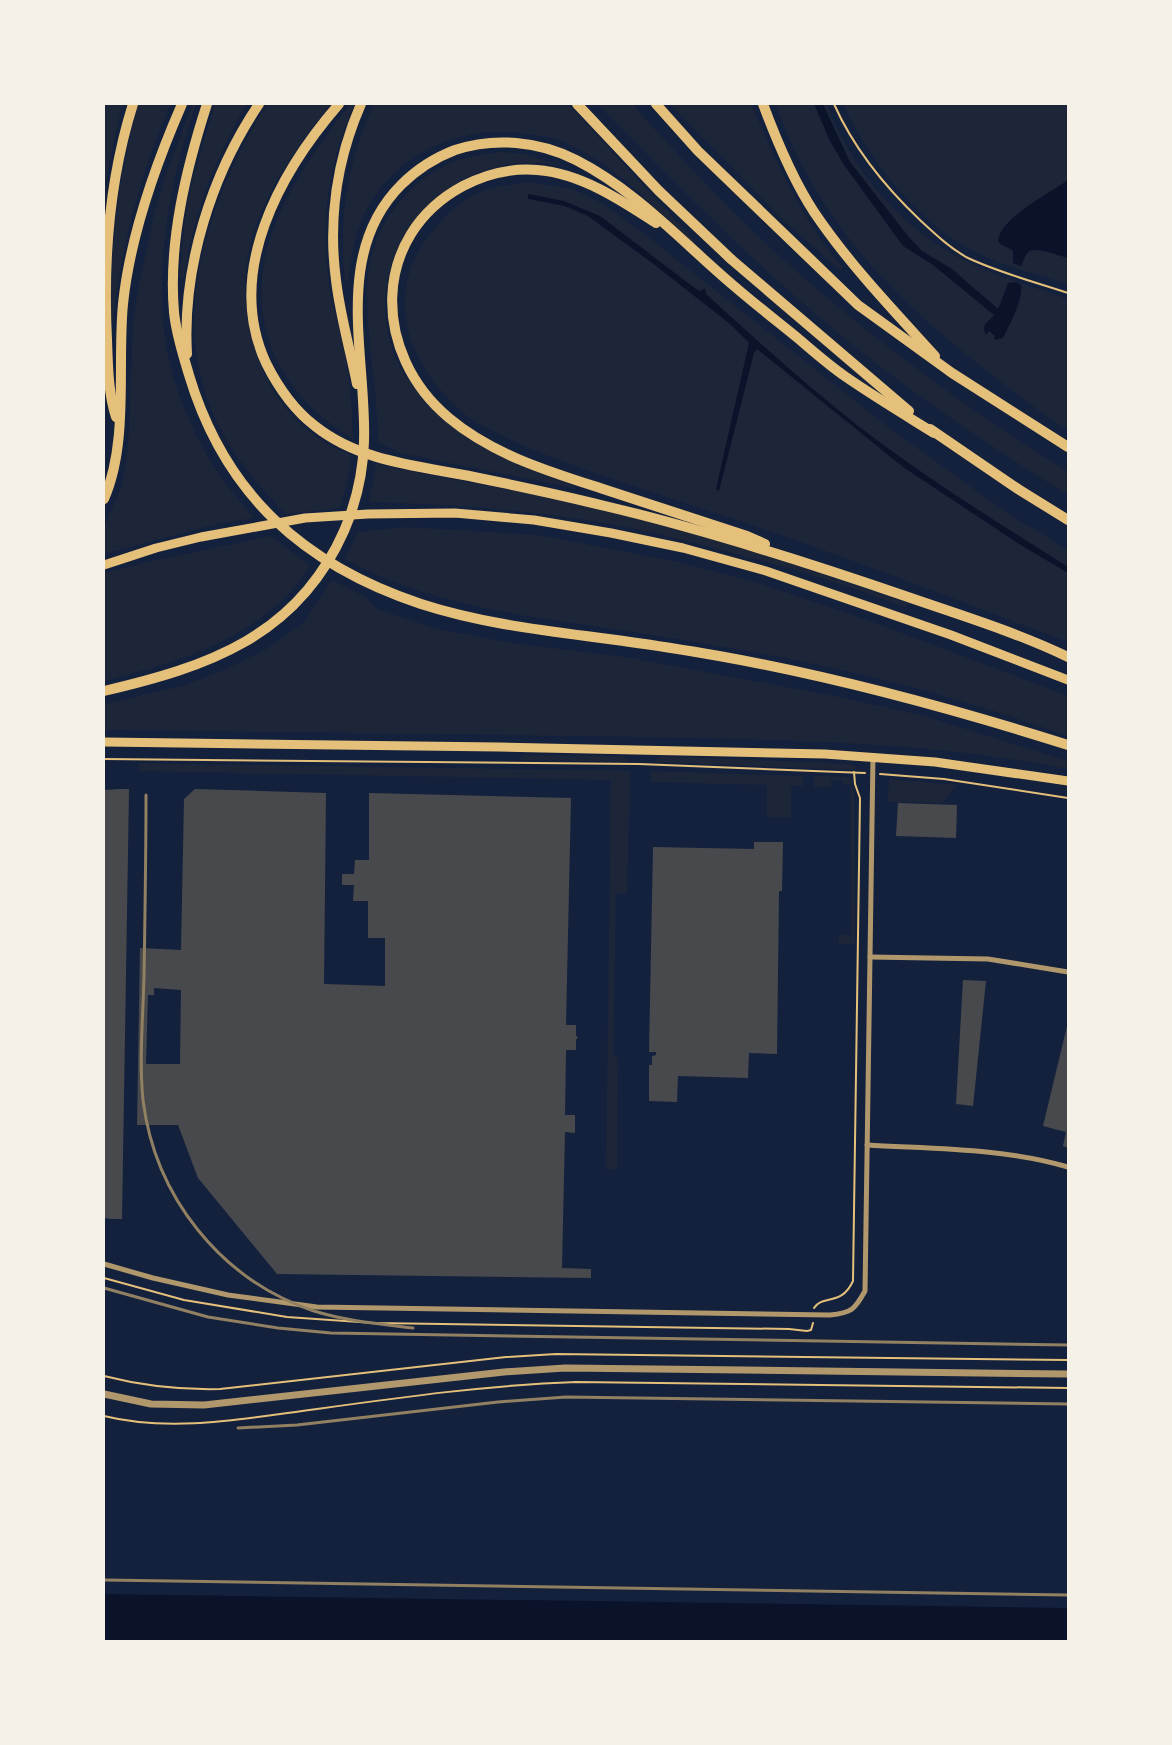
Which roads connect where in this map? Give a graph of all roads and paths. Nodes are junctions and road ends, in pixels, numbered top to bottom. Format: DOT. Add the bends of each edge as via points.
graph roads {
  1 [pos="133,104"];
  2 [pos="182,104"];
  3 [pos="207,104"];
  4 [pos="259,104"];
  5 [pos="339,104"];
  6 [pos="361,104"];
  7 [pos="577,104"];
  8 [pos="656,104"];
  9 [pos="764,104"];
  10 [pos="834,104"];
  11 [pos="693,248"];
  12 [pos="1068,293"];
  13 [pos="188,370"];
  14 [pos="952,374"];
  15 [pos="364,423"];
  16 [pos="118,426"];
  17 [pos="934,433"];
  18 [pos="1068,447"];
  19 [pos="104,499"];
  20 [pos="1068,520"];
  21 [pos="789,556"];
  22 [pos="104,565"];
  23 [pos="1068,657"];
  24 [pos="1068,680"];
  25 [pos="104,691"];
  26 [pos="104,742"];
  27 [pos="1068,745"];
  28 [pos="873,756"];
  29 [pos="104,759"];
  30 [pos="854,772"];
  31 [pos="873,773"];
  32 [pos="1068,781"];
  33 [pos="1068,798"];
  34 [pos="870,957"];
  35 [pos="1068,972"];
  36 [pos="867,1145"];
  37 [pos="1068,1167"];
  38 [pos="104,1264"];
  39 [pos="104,1278"];
  40 [pos="813,1314"];
  41 [pos="1068,1374"];
  42 [pos="1068,1388"];
  43 [pos="104,1394"];
  44 [pos="104,1416"];
  1 -- 16 [label="highway" via="113,188 105,268 108,370"];
  2 -- 16 [label="highway" via="158,164 130,265 123,307"];
  3 -- 13 [label="highway" via="186,183 174,262 174,316"];
  4 -- 13 [label="highway" via="222,173 200,238 188,309"];
  5 -- 21 [label="highway" via="283,183 261,236 252,273 252,314 261,350 278,386 302,415 341,443 379,458 583,500"];
  6 -- 15 [label="highway" via="339,172 333,237 339,299"];
  7 -- 17 [label="highway" via="659,191 732,260"];
  8 -- 14 [label="highway" via="698,151 858,306"];
  9 -- 14 [label="highway" via="778,144 813,211 873,288"];
  10 -- 12 [label="path" via="874,172 930,230 968,258"];
  11 -- 15 [label="highway" via="604,177 562,154 498,142 469,146 436,158 395,191 376,217 365,247 358,291"];
  11 -- 17 [label="highway" via="733,286 843,375"];
  11 -- 21 [label="highway" via="633,208 569,176 522,169 485,176 443,198 410,237 393,286 392,318 399,349 428,397 464,430 488,444 547,470 747,536"];
  13 -- 27 [label="highway" via="209,428 238,478 266,512 317,556 380,589 476,619 723,657 828,680 933,704"];
  14 -- 18 [label="highway"];
  15 -- 25 [label="highway" via="362,471 354,502 336,547 298,600 278,620 242,645 189,668"];
  16 -- 19 [label="highway" via="114,466"];
  17 -- 20 [label="highway"];
  21 -- 23 [label="highway"];
  22 -- 24 [label="main road" via="201,537 305,518 455,513 534,520 611,532 766,571"];
  26 -- 28 [label="main road" via="545,747"];
  28 -- 31 [label="street"];
  28 -- 32 [label="main road"];
  29 -- 30 [label="path" via="639,764"];
  30 -- 31 [label="path"];
  30 -- 40 [label="path" via="860,798 853,1281 840,1298 814,1306"];
  31 -- 33 [label="path" via="944,779"];
  31 -- 34 [label="street"];
  34 -- 35 [label="street" via="988,959"];
  34 -- 36 [label="street"];
  36 -- 37 [label="street" via="976,1151"];
  36 -- 40 [label="street" via="865,1291 857,1306 846,1313"];
  38 -- 40 [label="street" via="203,1290 317,1307"];
  39 -- 40 [label="path" via="229,1309 374,1323 807,1331 811,1330"];
  41 -- 43 [label="street" via="577,1368 504,1372 204,1406 151,1404"];
  42 -- 44 [label="path" via="576,1382 513,1384 216,1422 129,1422"];
}
